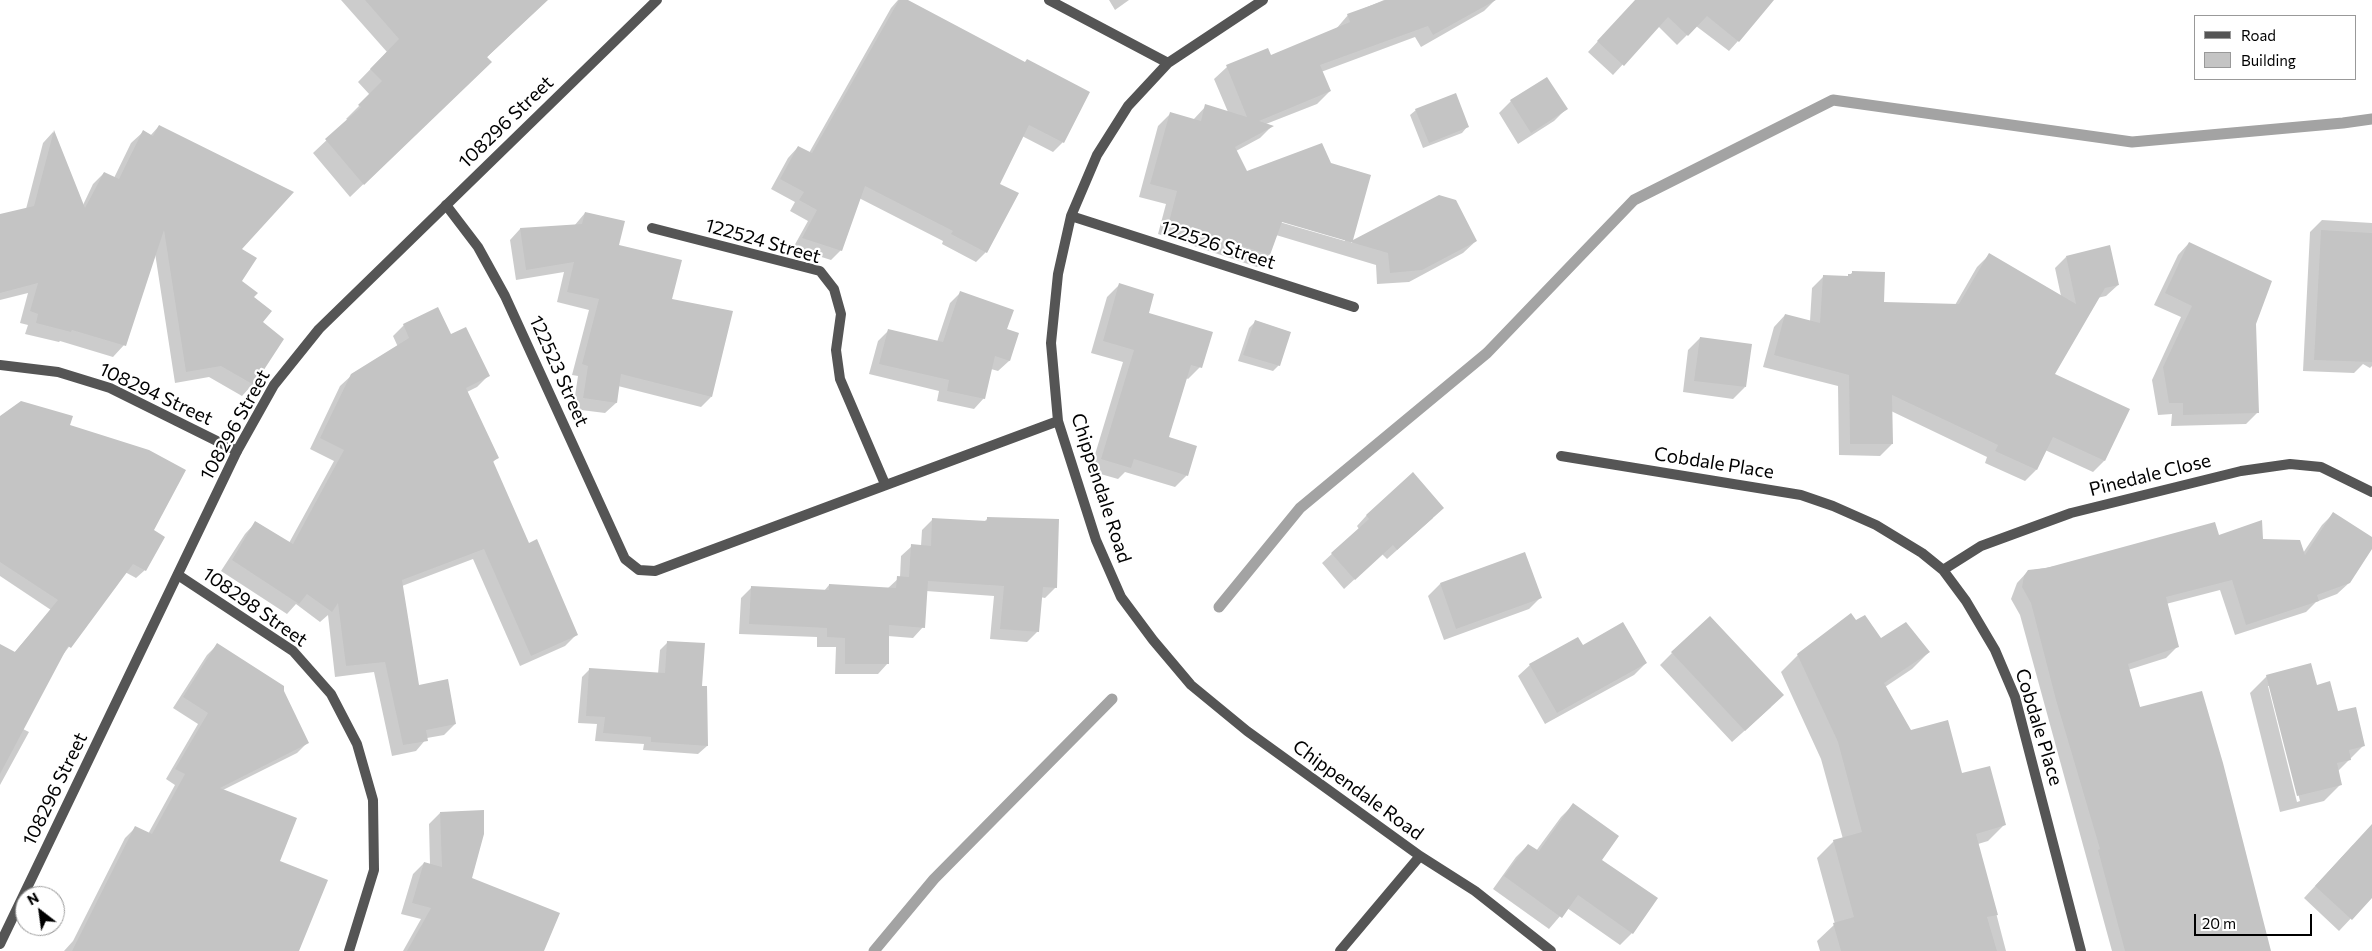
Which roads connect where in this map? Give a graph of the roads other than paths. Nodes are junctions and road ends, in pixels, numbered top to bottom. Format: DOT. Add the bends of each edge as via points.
graph roads {
  1 [pos="657,0"];
  2 [pos="1049,0"];
  3 [pos="1263,0"];
  4 [pos="1168,63"];
  5 [pos="446,205"];
  6 [pos="1071,216"];
  7 [pos="652,228"];
  8 [pos="1354,307"];
  9 [pos="0,365"];
  10 [pos="1058,420"];
  11 [pos="237,451"];
  12 [pos="1561,456"];
  13 [pos="885,484"];
  14 [pos="2372,492"];
  15 [pos="1944,570"];
  16 [pos="178,575"];
  17 [pos="1420,856"];
  18 [pos="0,944"];
  19 [pos="350,951"];
  20 [pos="1340,951"];
  21 [pos="1551,951"];
  22 [pos="2081,951"];
  1 -- 5 [label="street, 108296 Street"];
  2 -- 4 [label="street"];
  3 -- 4 [label="street, Chippendale Road"];
  4 -- 6 [label="street, Chippendale Road" via="1128,106 1097,155"];
  5 -- 11 [label="street, 108296 Street" via="319,329 274,385"];
  5 -- 13 [label="street, 122523 Street" via="478,247 505,296 625,559 639,570 655,571"];
  6 -- 8 [label="street, 122526 Street"];
  6 -- 10 [label="street, Chippendale Road" via="1058,274 1052,343"];
  7 -- 13 [label="street, 122524 Street" via="820,271 834,289 841,314 836,350 840,379"];
  9 -- 11 [label="street, 108294 Street" via="58,372 110,388"];
  10 -- 13 [label="street"];
  10 -- 17 [label="street, Chippendale Road" via="1096,540 1121,597 1153,640 1191,685 1233,720"];
  11 -- 16 [label="street, 108296 Street"];
  12 -- 15 [label="street, Cobdale Place" via="1801,495 1876,525"];
  14 -- 15 [label="street, Pinedale Close" via="2321,467 2290,464 2241,471 2071,513 1981,546"];
  15 -- 22 [label="street, Cobdale Place" via="1995,650 2015,697"];
  16 -- 18 [label="street, 108296 Street"];
  16 -- 19 [label="street, 108298 Street" via="293,651 331,694 356,744 373,800 374,870"];
  17 -- 20 [label="street"];
  17 -- 21 [label="street, Chippendale Road" via="1475,891"];
}
